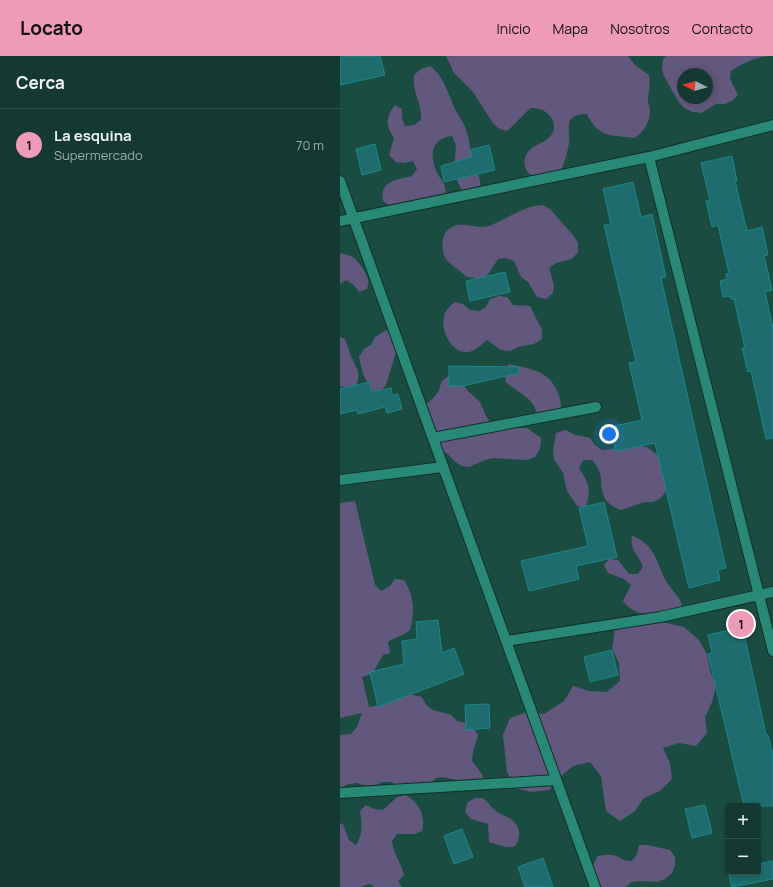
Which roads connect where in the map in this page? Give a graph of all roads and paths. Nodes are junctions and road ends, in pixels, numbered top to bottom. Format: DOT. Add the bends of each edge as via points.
graph roads {
  1 [pos="773,124"];
  2 [pos="649,157"];
  3 [pos="340,181"];
  4 [pos="354,219"];
  5 [pos="340,222"];
  6 [pos="596,407"];
  7 [pos="433,438"];
  8 [pos="443,467"];
  9 [pos="340,480"];
  10 [pos="773,592"];
  11 [pos="759,596"];
  12 [pos="506,641"];
  13 [pos="773,651"];
  14 [pos="556,780"];
  15 [pos="340,793"];
  16 [pos="595,887"];
  1 -- 2 [label="street"];
  2 -- 4 [label="street"];
  2 -- 11 [label="street"];
  3 -- 4 [label="street"];
  4 -- 5 [label="street"];
  4 -- 7 [label="street"];
  6 -- 7 [label="street"];
  7 -- 8 [label="street"];
  8 -- 9 [label="street"];
  8 -- 12 [label="street"];
  10 -- 11 [label="street"];
  11 -- 12 [label="street" via="660,617"];
  11 -- 13 [label="street"];
  12 -- 14 [label="street"];
  14 -- 15 [label="street"];
  14 -- 16 [label="street"];
}
